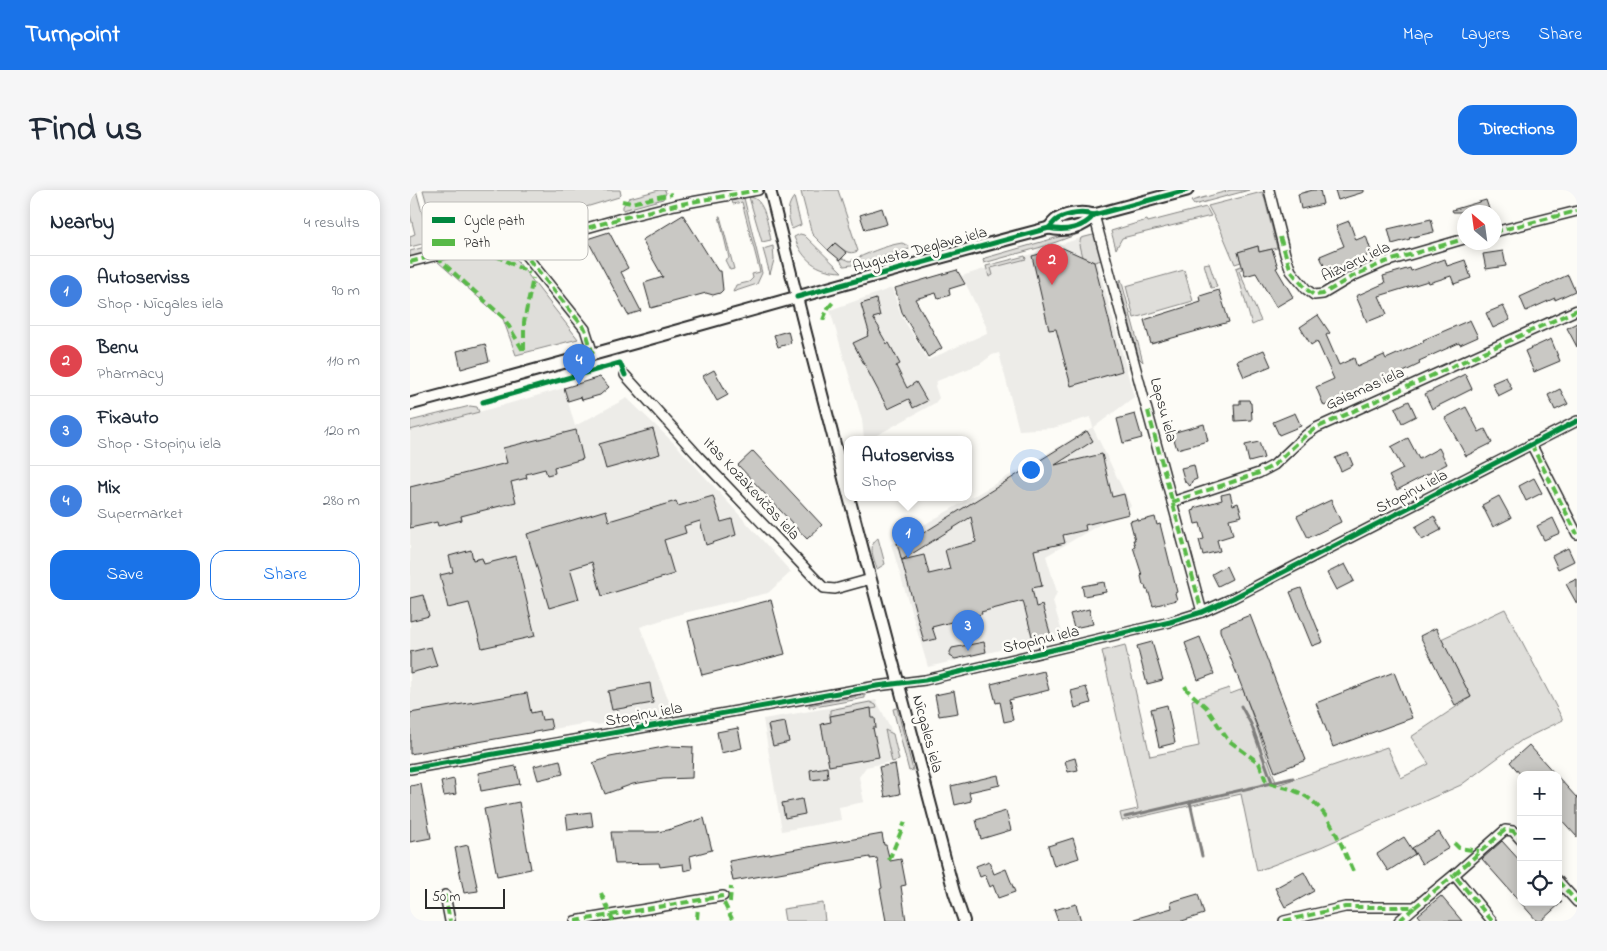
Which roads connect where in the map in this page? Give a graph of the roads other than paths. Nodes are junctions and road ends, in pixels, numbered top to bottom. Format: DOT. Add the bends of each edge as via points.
graph roads {
  1 [pos="758,190"];
  2 [pos="770,190"];
  3 [pos="1187,190"];
  4 [pos="1269,190"];
  5 [pos="1577,210"];
  6 [pos="1094,215"];
  7 [pos="588,228"];
  8 [pos="1502,230"];
  9 [pos="1457,241"];
  10 [pos="529,260"];
  11 [pos="797,297"];
  12 [pos="1577,310"];
  13 [pos="593,354"];
  14 [pos="625,375"];
  15 [pos="410,404"];
  16 [pos="1577,420"];
  17 [pos="1531,444"];
  18 [pos="844,479"];
  19 [pos="850,501"];
  20 [pos="1172,502"];
  21 [pos="1577,534"];
  22 [pos="871,579"];
  23 [pos="1202,612"];
  24 [pos="898,682"];
  25 [pos="410,769"];
  26 [pos="1517,836"];
  27 [pos="1454,874"];
  28 [pos="1562,885"];
  29 [pos="445,895"];
  30 [pos="723,896"];
  31 [pos="1577,902"];
  32 [pos="1414,907"];
  33 [pos="450,921"];
  34 [pos="575,921"];
  35 [pos="964,921"];
  36 [pos="1284,921"];
  37 [pos="1399,921"];
  38 [pos="1492,921"];
  1 -- 7 [label="street"];
  2 -- 11 [label="street, Nīcgales iela"];
  3 -- 6 [label="main road, Augusta Deglava iela"];
  4 -- 9 [label="street, Aizvaru iela" via="1291,271 1314,295 1323,294 1385,262"];
  5 -- 8 [label="street"];
  6 -- 11 [label="main road, Augusta Deglava iela" via="1088,224 1060,231 1049,228"];
  6 -- 20 [label="street, Lapsu iela"];
  10 -- 13 [label="street" via="585,329"];
  11 -- 13 [label="main road, Augusta Deglava iela"];
  11 -- 18 [label="street, Nīcgales iela"];
  12 -- 20 [label="street, Gaismas iela" via="1316,428 1274,465 1259,473"];
  13 -- 15 [label="main road, Augusta Deglava iela"];
  14 -- 22 [label="street, Itas Kozakevičas iela" via="824,588 834,589"];
  16 -- 17 [label="street, Stopiņu iela"];
  17 -- 21 [label="street"];
  17 -- 23 [label="street, Stopiņu iela"];
  19 -- 22 [label="street, Nīcgales iela"];
  20 -- 23 [label="street, Lapsu iela"];
  22 -- 24 [label="street, Nīcgales iela"];
  23 -- 24 [label="street, Stopiņu iela" via="925,680"];
  24 -- 25 [label="street, Stopiņu iela"];
  24 -- 35 [label="street, Nīcgales iela"];
  26 -- 27 [label="street" via="1505,830"];
  27 -- 32 [label="street"];
  27 -- 38 [label="street"];
  28 -- 31 [label="street"];
  29 -- 33 [label="street"];
  30 -- 34 [label="street"];
  32 -- 36 [label="street" via="1345,907"];
  32 -- 37 [label="street"];
}
